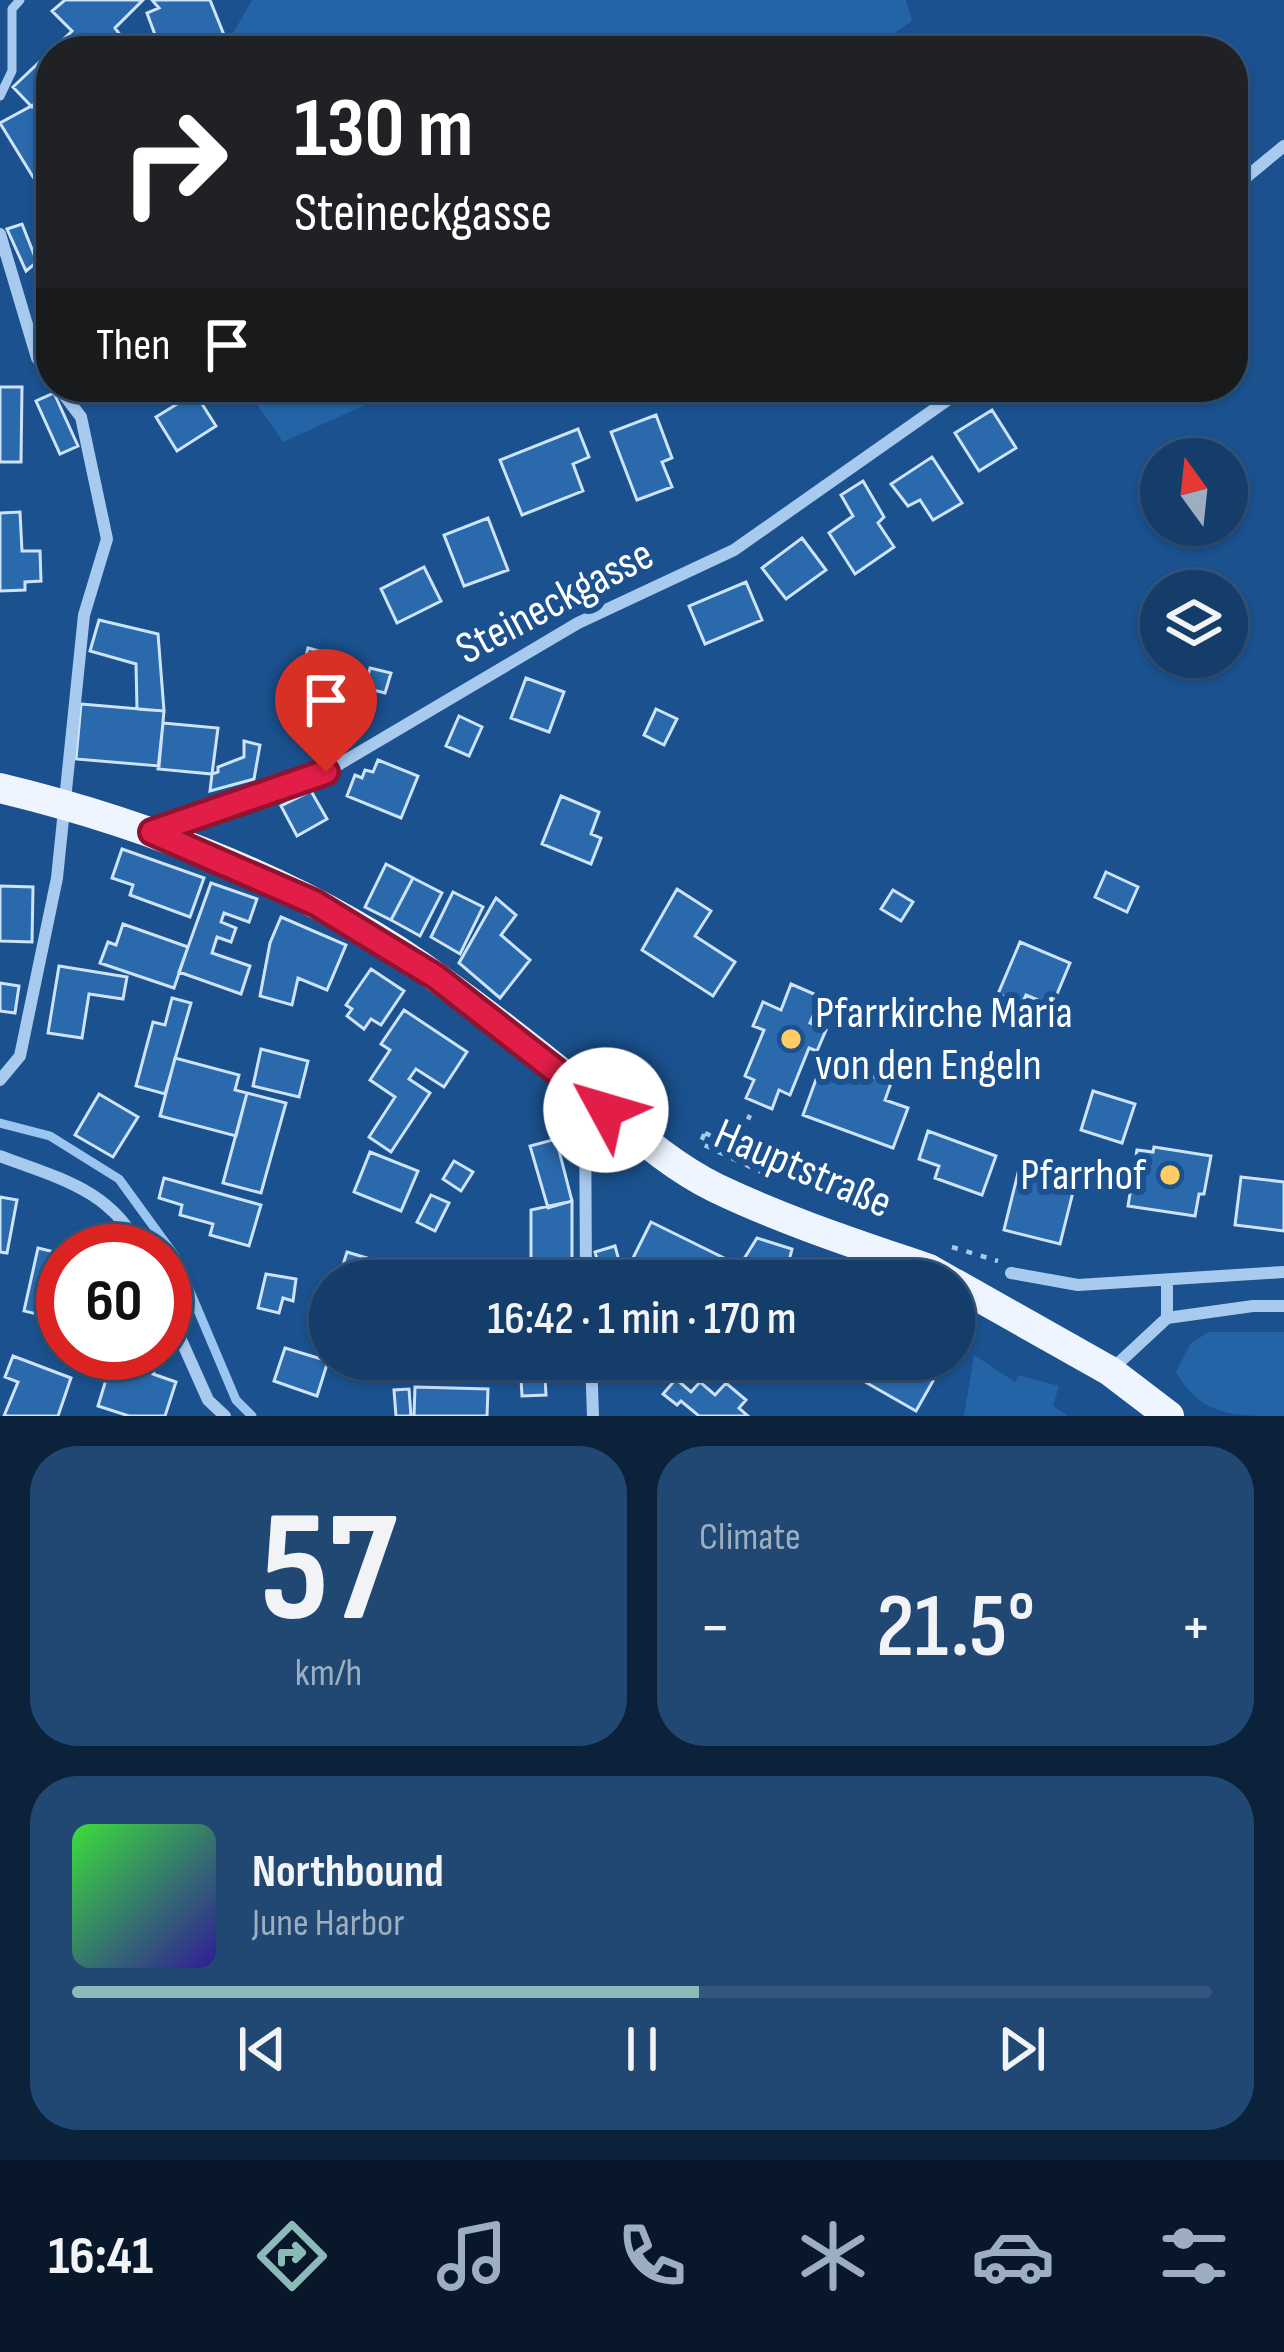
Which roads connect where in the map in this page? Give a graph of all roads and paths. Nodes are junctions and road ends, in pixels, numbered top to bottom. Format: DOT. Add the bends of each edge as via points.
graph roads {
  1 [pos="20,0"];
  2 [pos="0,96"];
  3 [pos="1284,146"];
  4 [pos="1248,176"];
  5 [pos="0,234"];
  6 [pos="36,355"];
  7 [pos="69,402"];
  8 [pos="945,402"];
  9 [pos="0,788"];
  10 [pos="64,803"];
  11 [pos="152,832"];
  12 [pos="0,1080"];
  13 [pos="585,1092"];
  14 [pos="751,1115"];
  15 [pos="736,1147"];
  16 [pos="0,1156"];
  17 [pos="128,1224"];
  18 [pos="586,1260"];
  19 [pos="902,1260"];
  20 [pos="1011,1273"];
  21 [pos="1284,1273"];
  22 [pos="1167,1283"];
  23 [pos="975,1295"];
  24 [pos="1284,1306"];
  25 [pos="1167,1318"];
  26 [pos="192,1364"];
  27 [pos="1110,1370"];
  28 [pos="592,1380"];
  29 [pos="225,1416"];
  30 [pos="593,1416"];
  31 [pos="1169,1416"];
  1 -- 2 [label="lane" via="12,71"];
  3 -- 4 [label="street"];
  5 -- 6 [label="street"];
  7 -- 10 [label="street" via="80,417 107,539 84,615"];
  8 -- 11 [label="street, Steineckgasse" via="734,550 578,623 326,772"];
  9 -- 10 [label="main road, Hauptstraße"];
  10 -- 11 [label="main road, Hauptstraße"];
  10 -- 12 [label="street" via="20,1056"];
  11 -- 13 [label="main road, Hauptstraße" via="315,903 436,977"];
  13 -- 18 [label="street"];
  13 -- 19 [label="main road, Hauptstraße" via="714,1187"];
  14 -- 15 [label="path"];
  15 -- 15 [label="path" via="705,1133 700,1143 761,1172 766,1162"];
  16 -- 17 [label="street" via="86,1188"];
  20 -- 22 [label="street" via="1078,1285"];
  21 -- 22 [label="street"];
  22 -- 25 [label="street"];
  23 -- 27 [label="main road, Hauptstraße"];
  24 -- 25 [label="street"];
  25 -- 27 [label="street"];
  26 -- 29 [label="street"];
  27 -- 31 [label="main road, Hauptstraße"];
  28 -- 30 [label="street"];
}
